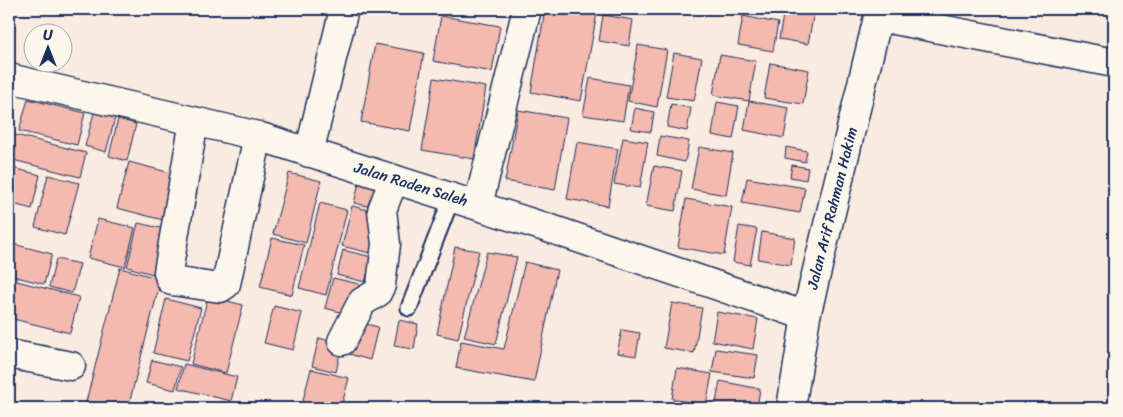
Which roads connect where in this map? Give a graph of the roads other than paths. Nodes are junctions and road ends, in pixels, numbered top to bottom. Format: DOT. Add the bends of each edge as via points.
graph roads {
  1 [pos="344,9"];
  2 [pos="527,9"];
  3 [pos="880,13"];
  4 [pos="1114,63"];
  5 [pos="9,78"];
  6 [pos="194,122"];
  7 [pos="258,136"];
  8 [pos="309,153"];
  9 [pos="394,179"];
  10 [pos="452,197"];
  11 [pos="478,205"];
  12 [pos="410,308"];
  13 [pos="806,316"];
  14 [pos="342,341"];
  15 [pos="9,354"];
  16 [pos="71,366"];
  17 [pos="791,408"];
  1 -- 8 [label="street"];
  2 -- 11 [label="street"];
  3 -- 4 [label="street"];
  3 -- 13 [label="street, Jalan Arif Rahman Hakim"];
  5 -- 6 [label="street, Jalan Raden Saleh"];
  6 -- 7 [label="street, Jalan Raden Saleh"];
  6 -- 7 [label="street" via="168,272 172,281 220,288 226,284"];
  7 -- 8 [label="street, Jalan Raden Saleh"];
  8 -- 9 [label="street, Jalan Raden Saleh"];
  9 -- 10 [label="street, Jalan Raden Saleh"];
  9 -- 14 [label="street" via="382,210 386,244 381,285 377,293 362,302"];
  10 -- 11 [label="street, Jalan Raden Saleh"];
  10 -- 12 [label="lane"];
  11 -- 13 [label="street, Jalan Raden Saleh"];
  13 -- 17 [label="street, Jalan Arif Rahman Hakim"];
  15 -- 16 [label="street"];
}
